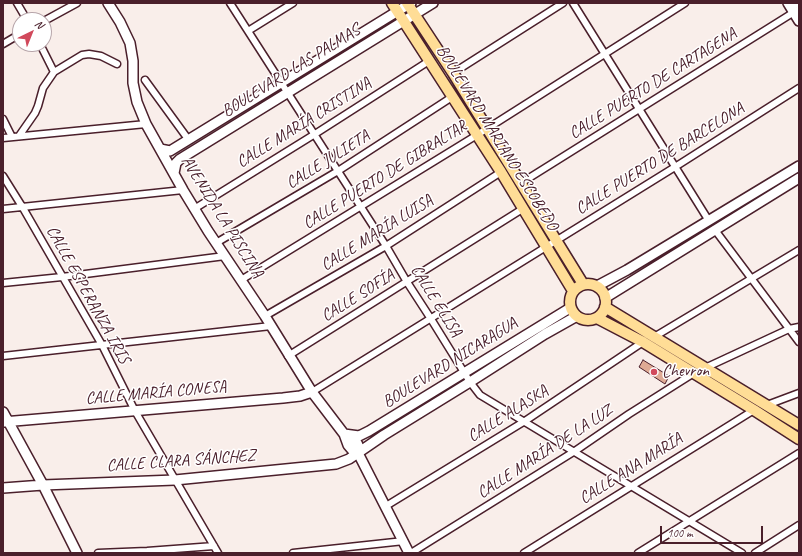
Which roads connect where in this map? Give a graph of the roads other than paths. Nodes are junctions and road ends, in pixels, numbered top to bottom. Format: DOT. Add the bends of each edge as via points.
graph roads {
  1 [pos="17,3"];
  2 [pos="77,3"];
  3 [pos="108,3"];
  4 [pos="230,3"];
  5 [pos="294,3"];
  6 [pos="432,3"];
  7 [pos="563,3"];
  8 [pos="573,3"];
  9 [pos="685,3"];
  10 [pos="788,3"];
  11 [pos="409,4"];
  12 [pos="395,7"];
  13 [pos="22,12"];
  14 [pos="797,14"];
  15 [pos="414,15"];
  16 [pos="52,17"];
  17 [pos="404,21"];
  18 [pos="248,31"];
  19 [pos="12,39"];
  20 [pos="3,44"];
  21 [pos="44,52"];
  22 [pos="606,54"];
  23 [pos="429,61"];
  24 [pos="117,64"];
  25 [pos="54,72"];
  26 [pos="453,72"];
  27 [pos="145,80"];
  28 [pos="281,82"];
  29 [pos="799,88"];
  30 [pos="287,92"];
  31 [pos="452,97"];
  32 [pos="640,110"];
  33 [pos="3,119"];
  34 [pos="146,124"];
  35 [pos="488,128"];
  36 [pos="315,134"];
  37 [pos="477,135"];
  38 [pos="16,136"];
  39 [pos="3,138"];
  40 [pos="188,139"];
  41 [pos="160,149"];
  42 [pos="170,151"];
  43 [pos="177,161"];
  44 [pos="799,166"];
  45 [pos="675,167"];
  46 [pos="338,171"];
  47 [pos="501,172"];
  48 [pos="174,173"];
  49 [pos="3,176"];
  50 [pos="799,178"];
  51 [pos="521,183"];
  52 [pos="183,190"];
  53 [pos="361,207"];
  54 [pos="23,208"];
  55 [pos="524,208"];
  56 [pos="3,209"];
  57 [pos="194,209"];
  58 [pos="708,221"];
  59 [pos="716,230"];
  60 [pos="557,240"];
  61 [pos="216,243"];
  62 [pos="386,246"];
  63 [pos="547,247"];
  64 [pos="799,250"];
  65 [pos="225,256"];
  66 [pos="62,277"];
  67 [pos="751,278"];
  68 [pos="241,280"];
  69 [pos="407,282"];
  70 [pos="3,283"];
  71 [pos="583,284"];
  72 [pos="597,286"];
  73 [pos="573,291"];
  74 [pos="605,302"];
  75 [pos="570,308"];
  76 [pos="265,316"];
  77 [pos="577,316"];
  78 [pos="597,318"];
  79 [pos="431,319"];
  80 [pos="271,326"];
  81 [pos="799,327"];
  82 [pos="789,329"];
  83 [pos="654,337"];
  84 [pos="642,342"];
  85 [pos="799,342"];
  86 [pos="102,345"];
  87 [pos="3,356"];
  88 [pos="288,356"];
  89 [pos="705,368"];
  90 [pos="464,373"];
  91 [pos="694,373"];
  92 [pos="470,382"];
  93 [pos="312,392"];
  94 [pos="799,393"];
  95 [pos="767,405"];
  96 [pos="754,410"];
  97 [pos="135,411"];
  98 [pos="3,412"];
  99 [pos="5,422"];
  100 [pos="524,422"];
  101 [pos="799,426"];
  102 [pos="344,434"];
  103 [pos="799,439"];
  104 [pos="575,451"];
  105 [pos="358,453"];
  106 [pos="799,453"];
  107 [pos="175,480"];
  108 [pos="43,484"];
  109 [pos="631,486"];
  110 [pos="3,488"];
  111 [pos="386,506"];
  112 [pos="689,522"];
  113 [pos="799,525"];
  114 [pos="404,541"];
  115 [pos="214,546"];
  116 [pos="148,552"];
  117 [pos="77,553"];
  118 [pos="98,553"];
  119 [pos="218,553"];
  120 [pos="293,553"];
  121 [pos="410,553"];
  122 [pos="524,553"];
  123 [pos="638,553"];
  124 [pos="742,553"];
  125 [pos="755,553"];
  1 -- 13 [label="street"];
  2 -- 16 [label="street"];
  3 -- 34 [label="street, AVENIDA LA PISCINA" via="130,43 133,83"];
  4 -- 18 [label="street, CALLE ELISA"];
  5 -- 18 [label="street"];
  6 -- 15 [label="street, BOULEVARD LAS PALMAS"];
  7 -- 26 [label="street"];
  8 -- 22 [label="street"];
  9 -- 22 [label="street, CALLE PUERTO DE GIBRALTAR"];
  10 -- 14 [label="street"];
  11 -- 12 [label="street, BOULEVARD LAS PALMAS"];
  11 -- 15 [label="main road, BOULEVARD MARIANO ESCOBEDO"];
  12 -- 17 [label="main road, BOULEVARD MARIANO ESCOBEDO"];
  12 -- 28 [label="street, BOULEVARD LAS PALMAS"];
  14 -- 32 [label="street, CALLE PUERTO DE CARTAGENA"];
  15 -- 17 [label="street, BOULEVARD LAS PALMAS"];
  15 -- 26 [label="main road, BOULEVARD MARIANO ESCOBEDO"];
  17 -- 23 [label="main road, BOULEVARD MARIANO ESCOBEDO"];
  17 -- 30 [label="street, BOULEVARD LAS PALMAS"];
  18 -- 28 [label="street, CALLE ELISA"];
  19 -- 20 [label="street"];
  21 -- 25 [label="street"];
  22 -- 32 [label="street"];
  22 -- 35 [label="street, CALLE PUERTO DE GIBRALTAR"];
  23 -- 31 [label="main road, BOULEVARD MARIANO ESCOBEDO"];
  23 -- 36 [label="street, CALLE MARÍA CRISTINA"];
  24 -- 25 [label="street" via="101,56 89,54 82,55"];
  25 -- 38 [label="street" via="44,88 35,113"];
  26 -- 35 [label="main road, BOULEVARD MARIANO ESCOBEDO"];
  27 -- 40 [label="street"];
  28 -- 30 [label="street, CALLE ELISA"];
  28 -- 40 [label="street, BOULEVARD LAS PALMAS"];
  29 -- 45 [label="street, CALLE PUERTO DE BARCELONA"];
  30 -- 36 [label="street, CALLE ELISA"];
  30 -- 43 [label="street, BOULEVARD LAS PALMAS"];
  31 -- 37 [label="main road, BOULEVARD MARIANO ESCOBEDO"];
  31 -- 46 [label="street, CALLE JULIETA"];
  32 -- 45 [label="street"];
  32 -- 51 [label="street, CALLE PUERTO DE CARTAGENA"];
  33 -- 38 [label="street"];
  34 -- 38 [label="street"];
  34 -- 41 [label="street, AVENIDA LA PISCINA"];
  35 -- 37 [label="street, CALLE PUERTO DE GIBRALTAR"];
  35 -- 51 [label="main road, BOULEVARD MARIANO ESCOBEDO"];
  36 -- 46 [label="street, CALLE ELISA"];
  36 -- 57 [label="street, CALLE MARÍA CRISTINA"];
  37 -- 47 [label="main road, BOULEVARD MARIANO ESCOBEDO"];
  37 -- 53 [label="street, CALLE PUERTO DE GIBRALTAR"];
  38 -- 39 [label="street"];
  40 -- 42 [label="street, BOULEVARD LAS PALMAS"];
  41 -- 42 [label="street"];
  41 -- 48 [label="street, AVENIDA LA PISCINA"];
  42 -- 43 [label="street" via="172,158"];
  43 -- 48 [label="street"];
  44 -- 58 [label="street"];
  45 -- 58 [label="street"];
  45 -- 60 [label="street, CALLE PUERTO DE BARCELONA"];
  46 -- 53 [label="street, CALLE ELISA"];
  46 -- 61 [label="street, CALLE JULIETA"];
  47 -- 55 [label="main road, BOULEVARD MARIANO ESCOBEDO"];
  47 -- 62 [label="street, CALLE MARÍA LUISA"];
  48 -- 52 [label="street, AVENIDA LA PISCINA"];
  49 -- 54 [label="street, CALLE ESPERANZA IRIS"];
  50 -- 59 [label="street"];
  51 -- 60 [label="main road, BOULEVARD MARIANO ESCOBEDO"];
  52 -- 54 [label="street"];
  52 -- 57 [label="street, AVENIDA LA PISCINA"];
  53 -- 62 [label="street, CALLE ELISA"];
  53 -- 68 [label="street, CALLE PUERTO DE GIBRALTAR"];
  54 -- 56 [label="street"];
  54 -- 66 [label="street, CALLE ESPERANZA IRIS"];
  55 -- 63 [label="main road, BOULEVARD MARIANO ESCOBEDO"];
  55 -- 69 [label="street, CALLE SOFÍA"];
  57 -- 61 [label="street, AVENIDA LA PISCINA"];
  58 -- 72 [label="street"];
  59 -- 67 [label="street"];
  59 -- 74 [label="street"];
  60 -- 63 [label="street, CALLE PUERTO DE BARCELONA"];
  60 -- 71 [label="main road, BOULEVARD MARIANO ESCOBEDO"];
  61 -- 65 [label="street, AVENIDA LA PISCINA"];
  62 -- 69 [label="street, CALLE ELISA"];
  62 -- 76 [label="street, CALLE MARÍA LUISA"];
  63 -- 73 [label="main road, BOULEVARD MARIANO ESCOBEDO"];
  63 -- 79 [label="street, CALLE PUERTO DE BARCELONA"];
  64 -- 67 [label="street"];
  65 -- 66 [label="street"];
  65 -- 68 [label="street, AVENIDA LA PISCINA"];
  66 -- 70 [label="street"];
  66 -- 86 [label="street, CALLE ESPERANZA IRIS"];
  67 -- 82 [label="street"];
  67 -- 83 [label="street"];
  68 -- 76 [label="street, AVENIDA LA PISCINA"];
  69 -- 79 [label="street, CALLE ELISA"];
  69 -- 88 [label="street, CALLE SOFÍA"];
  71 -- 72 [label="main road"];
  71 -- 73 [label="main road"];
  72 -- 74 [label="main road" via="604,293"];
  73 -- 75 [label="main road"];
  74 -- 78 [label="main road"];
  74 -- 83 [label="main road"];
  75 -- 77 [label="main road"];
  75 -- 90 [label="street, BOULEVARD NICARAGUA"];
  76 -- 80 [label="street, AVENIDA LA PISCINA"];
  77 -- 78 [label="main road" via="587,320"];
  77 -- 92 [label="street, BOULEVARD NICARAGUA"];
  78 -- 84 [label="main road"];
  79 -- 90 [label="street, CALLE ELISA"];
  79 -- 93 [label="street, CALLE PUERTO DE BARCELONA"];
  80 -- 86 [label="street"];
  80 -- 88 [label="street, AVENIDA LA PISCINA"];
  81 -- 82 [label="street"];
  82 -- 85 [label="street"];
  82 -- 89 [label="street"];
  83 -- 89 [label="main road"];
  84 -- 91 [label="main road"];
  84 -- 100 [label="street, CALLE ALASKA"];
  86 -- 87 [label="street"];
  86 -- 97 [label="street, CALLE ESPERANZA IRIS"];
  88 -- 93 [label="street, AVENIDA LA PISCINA"];
  89 -- 95 [label="main road"];
  90 -- 92 [label="street, CALLE ELISA"];
  90 -- 102 [label="street, BOULEVARD NICARAGUA" via="369,431 359,436"];
  91 -- 96 [label="main road"];
  91 -- 104 [label="street, CALLE MARÍA DE LA LUZ"];
  92 -- 100 [label="street, CALLE ELISA" via="484,398"];
  92 -- 105 [label="street, BOULEVARD NICARAGUA"];
  93 -- 97 [label="street, CALLE MARÍA CONESA" via="288,398"];
  93 -- 102 [label="street, AVENIDA LA PISCINA"];
  94 -- 95 [label="street"];
  95 -- 101 [label="main road"];
  96 -- 103 [label="main road"];
  96 -- 109 [label="street, CALLE ANA MARÍA"];
  97 -- 99 [label="street, CALLE MARÍA CONESA"];
  97 -- 107 [label="street, CALLE ESPERANZA IRIS"];
  98 -- 99 [label="street"];
  99 -- 108 [label="street"];
  100 -- 104 [label="street, CALLE ELISA"];
  100 -- 111 [label="street, CALLE ALASKA"];
  102 -- 105 [label="street, AVENIDA LA PISCINA" via="356,440"];
  104 -- 109 [label="street, CALLE ELISA"];
  104 -- 121 [label="street, CALLE MARÍA DE LA LUZ"];
  105 -- 107 [label="street, CALLE CLARA SÁNCHEZ" via="343,462 328,466"];
  105 -- 111 [label="street, AVENIDA LA PISCINA"];
  106 -- 112 [label="street"];
  107 -- 108 [label="street, CALLE CLARA SÁNCHEZ"];
  107 -- 115 [label="street, CALLE ESPERANZA IRIS"];
  108 -- 110 [label="street, CALLE CLARA SÁNCHEZ"];
  108 -- 117 [label="street"];
  109 -- 112 [label="street, CALLE ELISA"];
  109 -- 122 [label="street, CALLE ANA MARÍA"];
  111 -- 114 [label="street, AVENIDA LA PISCINA"];
  112 -- 123 [label="street"];
  112 -- 124 [label="street, CALLE ELISA"];
  113 -- 125 [label="street"];
  114 -- 120 [label="street"];
  114 -- 121 [label="street, AVENIDA LA PISCINA"];
  115 -- 116 [label="street"];
  115 -- 119 [label="street, CALLE ESPERANZA IRIS"];
  116 -- 118 [label="street"];
}
